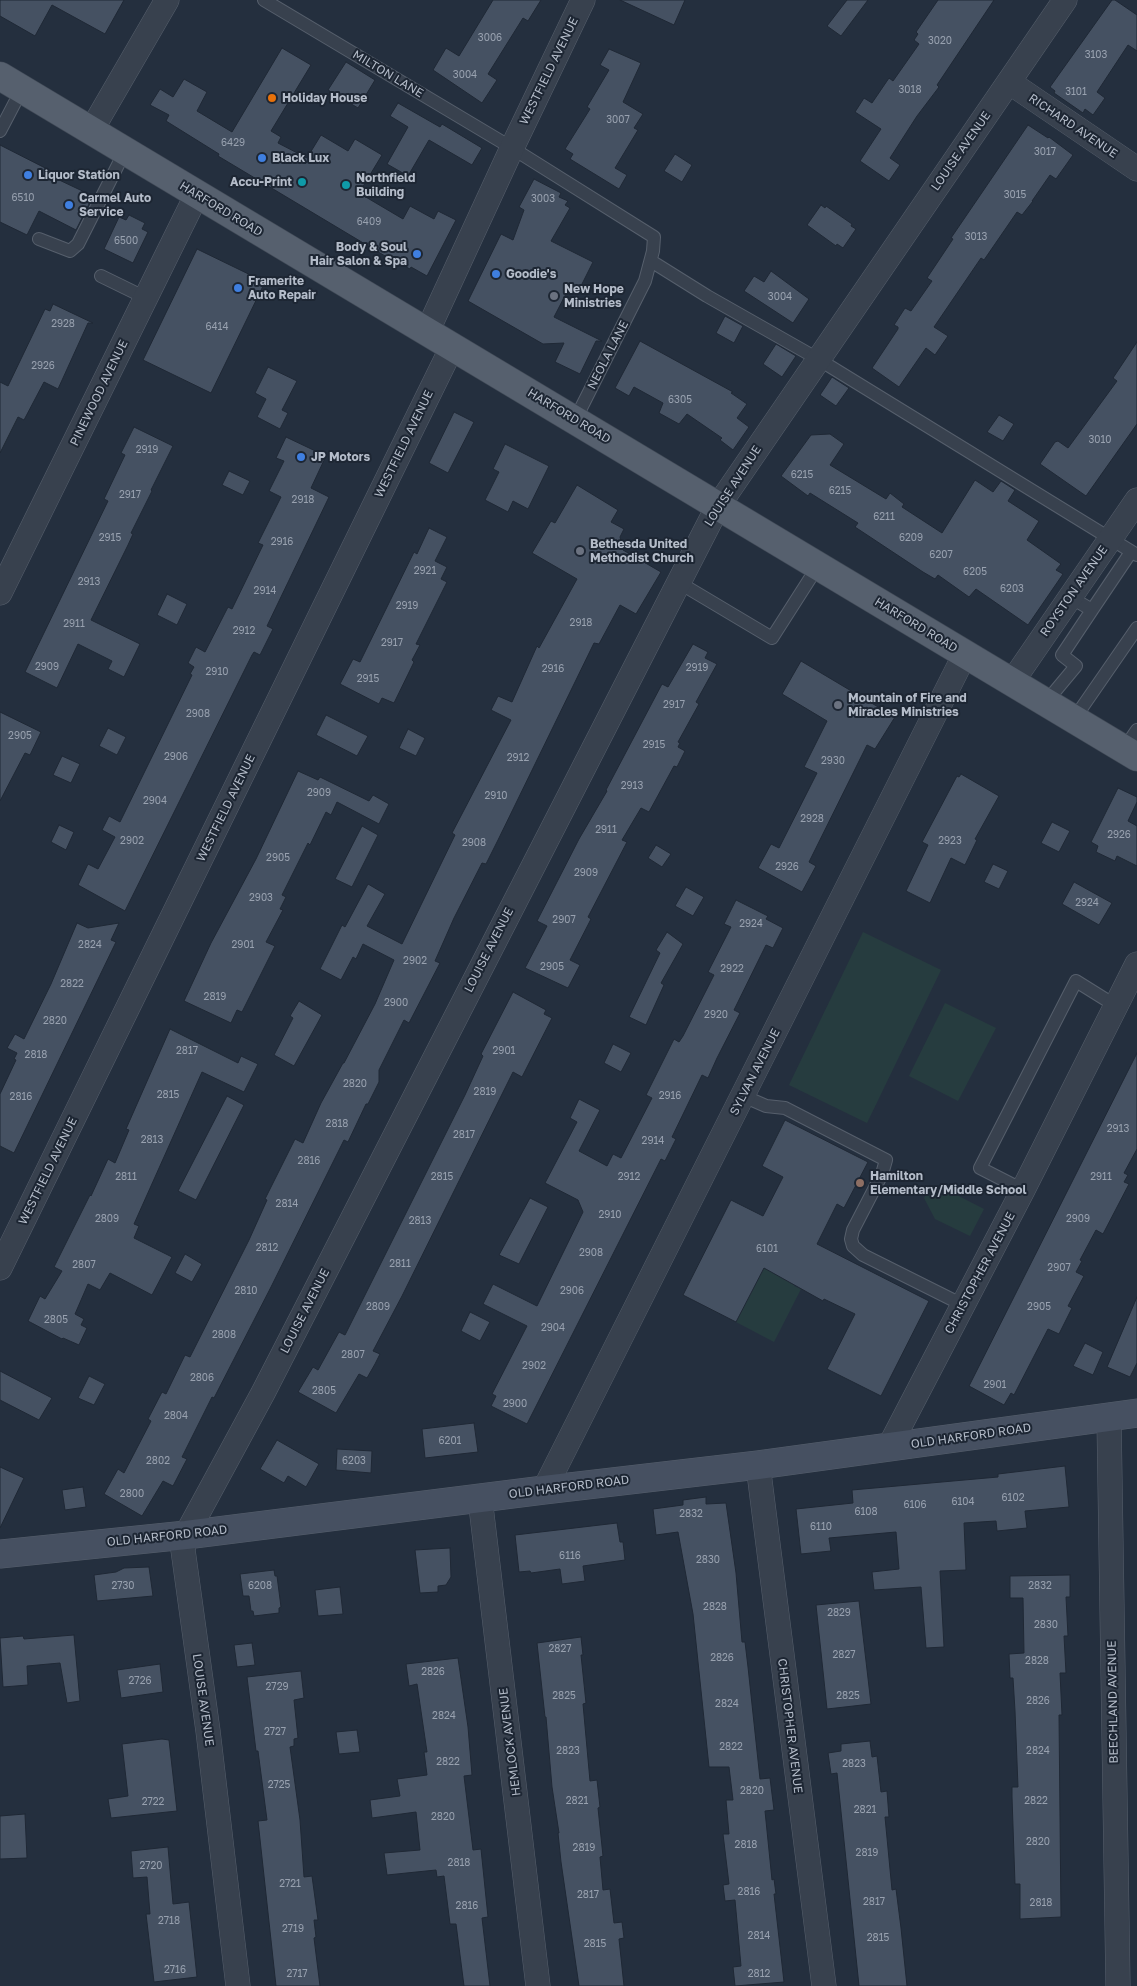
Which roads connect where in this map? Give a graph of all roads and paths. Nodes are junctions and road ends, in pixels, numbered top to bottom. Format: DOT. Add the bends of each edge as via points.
graph roads {
  1 [pos="167,0"];
  2 [pos="264,0"];
  3 [pos="584,0"];
  4 [pos="1065,0"];
  5 [pos="1008,82"];
  6 [pos="11,83"];
  7 [pos="0,131"];
  8 [pos="91,131"];
  9 [pos="512,148"];
  10 [pos="125,151"];
  11 [pos="1137,170"];
  12 [pos="197,194"];
  13 [pos="40,239"];
  14 [pos="651,261"];
  15 [pos="101,276"];
  16 [pos="146,298"];
  17 [pos="426,332"];
  18 [pos="452,347"];
  19 [pos="818,359"];
  20 [pos="575,420"];
  21 [pos="1137,500"];
  22 [pos="718,506"];
  23 [pos="1110,540"];
  24 [pos="1134,554"];
  25 [pos="818,566"];
  26 [pos="678,582"];
  27 [pos="0,593"];
  28 [pos="1070,597"];
  29 [pos="1092,610"];
  30 [pos="1137,628"];
  31 [pos="965,654"];
  32 [pos="1012,682"];
  33 [pos="1046,702"];
  34 [pos="1074,719"];
  35 [pos="1133,745"];
  36 [pos="1137,964"];
  37 [pos="1116,1006"];
  38 [pos="743,1096"];
  39 [pos="1023,1190"];
  40 [pos="0,1268"];
  41 [pos="963,1306"];
  42 [pos="1137,1413"];
  43 [pos="1109,1418"];
  44 [pos="889,1447"];
  45 [pos="758,1465"];
  46 [pos="544,1490"];
  47 [pos="480,1498"];
  48 [pos="186,1535"];
  49 [pos="0,1554"];
  50 [pos="238,1986"];
  51 [pos="538,1986"];
  52 [pos="824,1986"];
  53 [pos="1118,1986"];
  1 -- 8 [label="street"];
  2 -- 9 [label="lane, MILTON LANE"];
  3 -- 9 [label="street, WESTFIELD AVENUE"];
  4 -- 5 [label="street, LOUISE AVENUE"];
  5 -- 11 [label="street, RICHARD AVENUE"];
  5 -- 19 [label="street, LOUISE AVENUE"];
  6 -- 7 [label="lane"];
  6 -- 8 [label="main road, HARFORD ROAD"];
  8 -- 10 [label="main road, HARFORD ROAD"];
  9 -- 14 [label="lane, MILTON LANE" via="654,237"];
  9 -- 17 [label="street, WESTFIELD AVENUE"];
  10 -- 12 [label="main road, HARFORD ROAD"];
  10 -- 13 [label="lane" via="78,244 70,251"];
  12 -- 16 [label="street, PINEWOOD AVENUE"];
  12 -- 17 [label="main road, HARFORD ROAD"];
  14 -- 19 [label="lane"];
  14 -- 20 [label="lane, NEOLA LANE" via="646,281"];
  15 -- 16 [label="lane"];
  16 -- 27 [label="street, PINEWOOD AVENUE"];
  17 -- 18 [label="main road, HARFORD ROAD"];
  18 -- 20 [label="main road, HARFORD ROAD"];
  18 -- 40 [label="street, WESTFIELD AVENUE"];
  19 -- 22 [label="street, LOUISE AVENUE"];
  19 -- 23 [label="lane"];
  20 -- 22 [label="main road, HARFORD ROAD"];
  21 -- 23 [label="street, ROYSTON AVENUE"];
  22 -- 25 [label="main road, HARFORD ROAD"];
  22 -- 26 [label="street, LOUISE AVENUE"];
  23 -- 24 [label="lane"];
  23 -- 28 [label="street, ROYSTON AVENUE"];
  24 -- 29 [label="lane"];
  25 -- 26 [label="lane" via="772,638"];
  25 -- 31 [label="main road, HARFORD ROAD"];
  26 -- 48 [label="street, LOUISE AVENUE" via="263,1393"];
  28 -- 29 [label="lane"];
  28 -- 32 [label="street, ROYSTON AVENUE"];
  29 -- 33 [label="lane" via="1062,655 1076,666"];
  30 -- 34 [label="lane"];
  31 -- 32 [label="main road, HARFORD ROAD"];
  31 -- 38 [label="street, SYLVAN AVENUE"];
  32 -- 33 [label="main road, HARFORD ROAD"];
  33 -- 34 [label="main road, HARFORD ROAD"];
  34 -- 35 [label="main road, HARFORD ROAD"];
  36 -- 37 [label="street, CHRISTOPHER AVENUE"];
  37 -- 39 [label="street, CHRISTOPHER AVENUE"];
  37 -- 39 [label="lane" via="1076,981 980,1168"];
  38 -- 41 [label="lane" via="766,1106 785,1108 886,1160 853,1230 853,1246 863,1255"];
  38 -- 46 [label="street, SYLVAN AVENUE"];
  39 -- 41 [label="street, CHRISTOPHER AVENUE"];
  41 -- 44 [label="street, CHRISTOPHER AVENUE"];
  42 -- 43 [label="street, OLD HARFORD ROAD"];
  43 -- 44 [label="street, OLD HARFORD ROAD"];
  43 -- 53 [label="street, BEECHLAND AVENUE"];
  44 -- 45 [label="street, OLD HARFORD ROAD"];
  45 -- 46 [label="street, OLD HARFORD ROAD"];
  45 -- 52 [label="street, CHRISTOPHER AVENUE"];
  46 -- 47 [label="street, OLD HARFORD ROAD"];
  47 -- 48 [label="street, OLD HARFORD ROAD"];
  47 -- 51 [label="street, HEMLOCK AVENUE"];
  48 -- 49 [label="street, OLD HARFORD ROAD"];
  48 -- 50 [label="street, LOUISE AVENUE" via="183,1550"];
}
